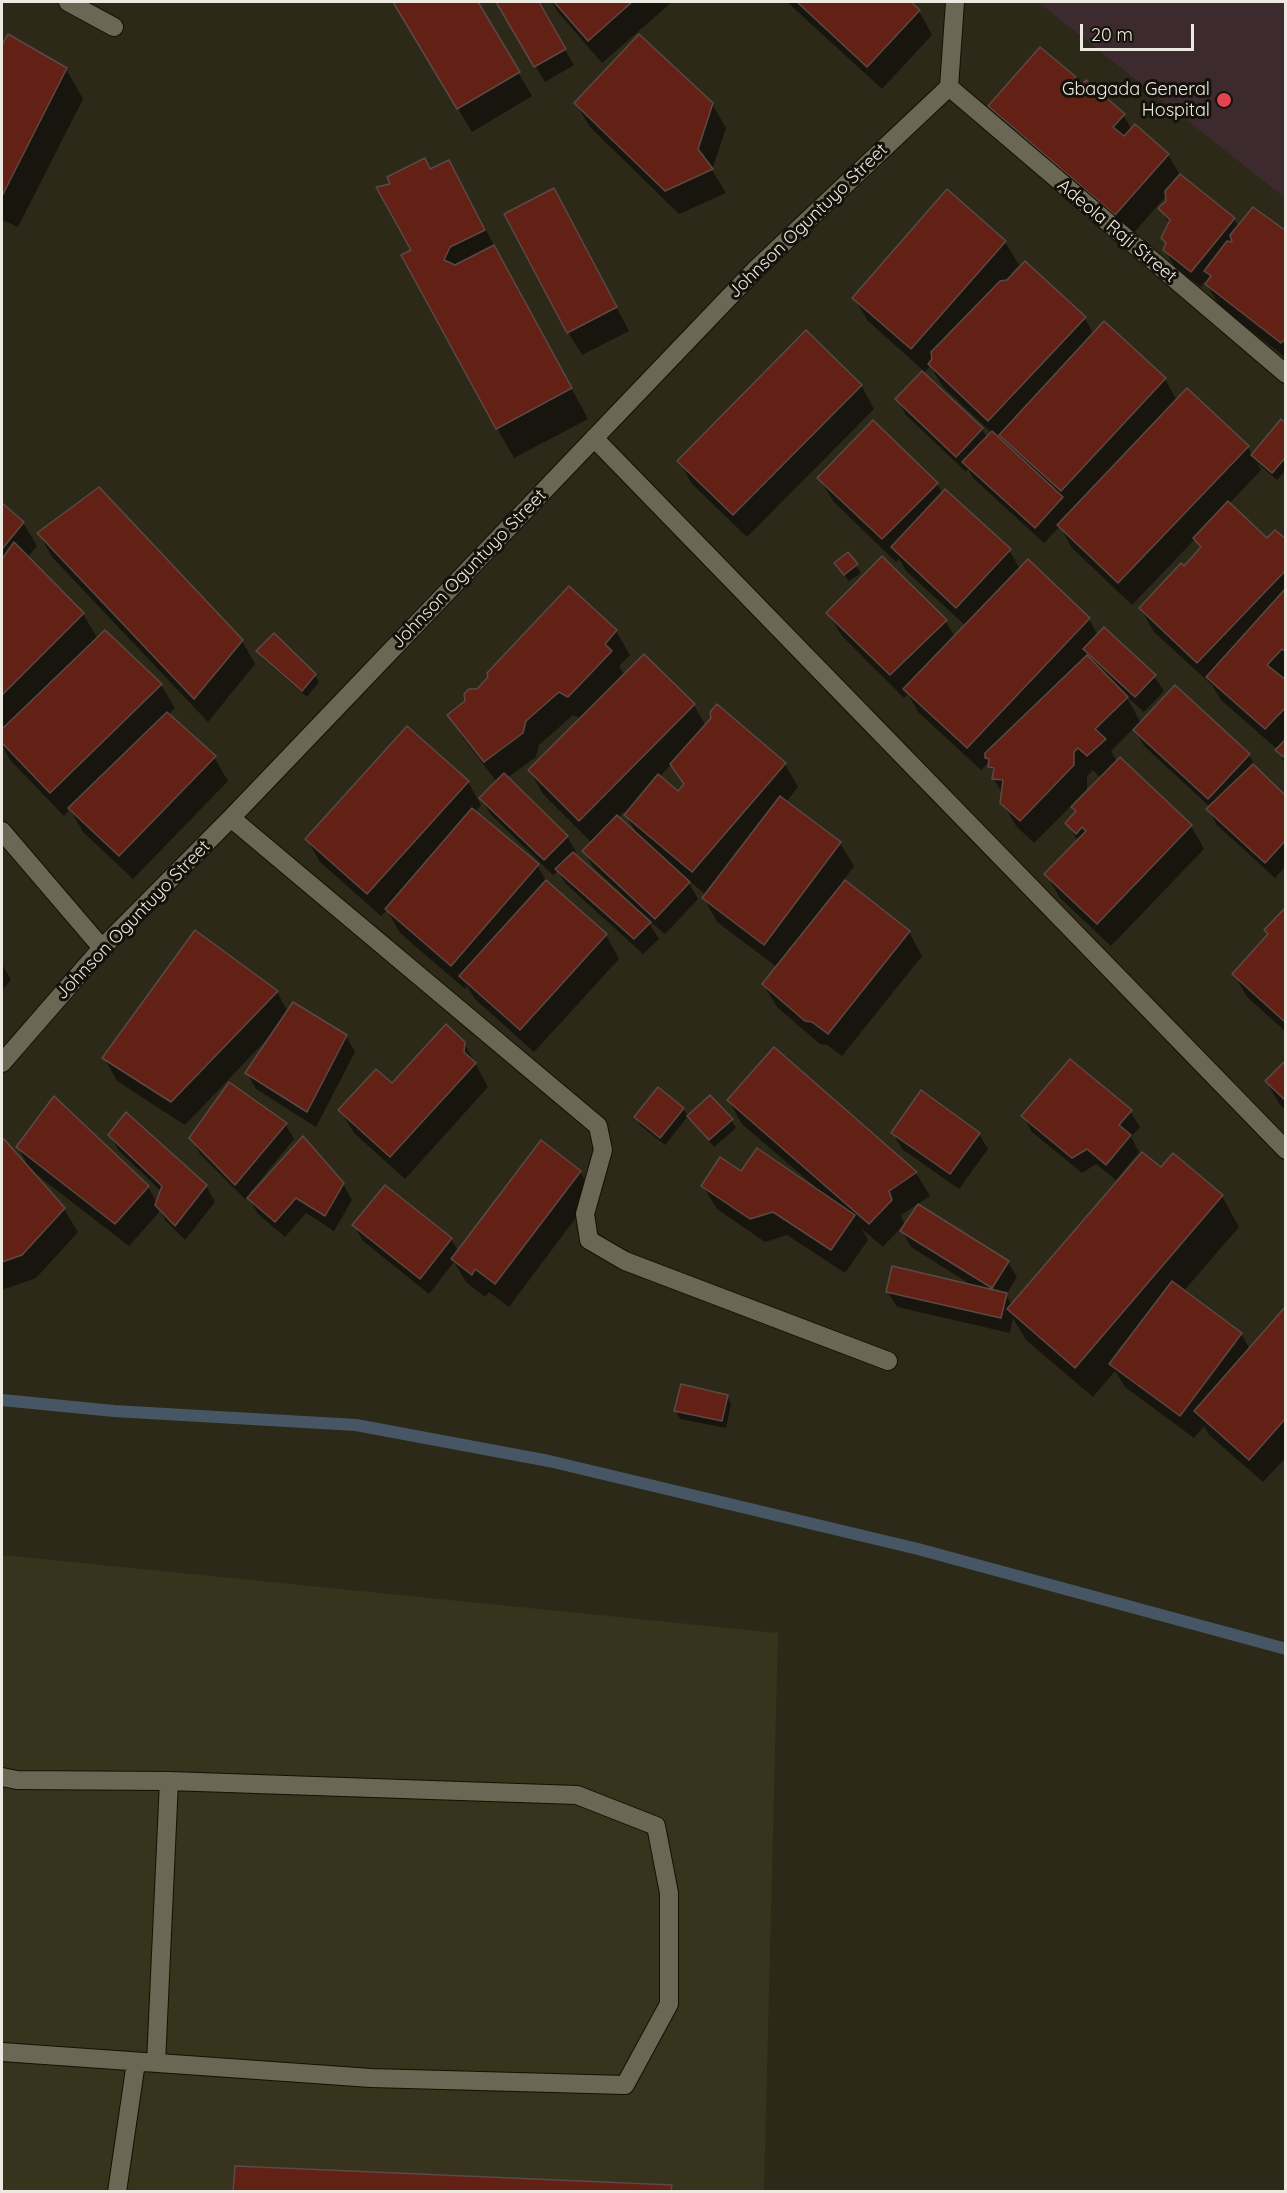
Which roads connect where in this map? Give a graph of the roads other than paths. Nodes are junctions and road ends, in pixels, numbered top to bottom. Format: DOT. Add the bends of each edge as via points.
graph roads {
  1 [pos="68,2"];
  2 [pos="955,2"];
  3 [pos="114,27"];
  4 [pos="948,87"];
  5 [pos="1286,374"];
  6 [pos="594,438"];
  7 [pos="231,818"];
  8 [pos="2,831"];
  9 [pos="102,948"];
  10 [pos="2,1063"];
  11 [pos="1286,1150"];
  12 [pos="888,1361"];
  13 [pos="2,1777"];
  14 [pos="169,1781"];
  15 [pos="2,2052"];
  16 [pos="136,2062"];
  17 [pos="156,2063"];
  18 [pos="117,2192"];
  1 -- 3 [label="street"];
  2 -- 4 [label="street"];
  4 -- 5 [label="street, Adeola Raji Street"];
  4 -- 6 [label="street, Johnson Oguntuyo Street" via="756,269"];
  6 -- 7 [label="street, Johnson Oguntuyo Street"];
  6 -- 11 [label="street"];
  7 -- 9 [label="street, Johnson Oguntuyo Street"];
  7 -- 12 [label="street" via="598,1126 603,1150 585,1214 589,1240 626,1261"];
  8 -- 9 [label="street"];
  9 -- 10 [label="street, Johnson Oguntuyo Street"];
  13 -- 14 [label="street"];
  14 -- 17 [label="street"];
  14 -- 17 [label="street" via="577,1795 656,1826 669,1893 669,2004 625,2085 371,2078"];
  15 -- 16 [label="street"];
  16 -- 17 [label="street"];
  16 -- 18 [label="street"];
}
